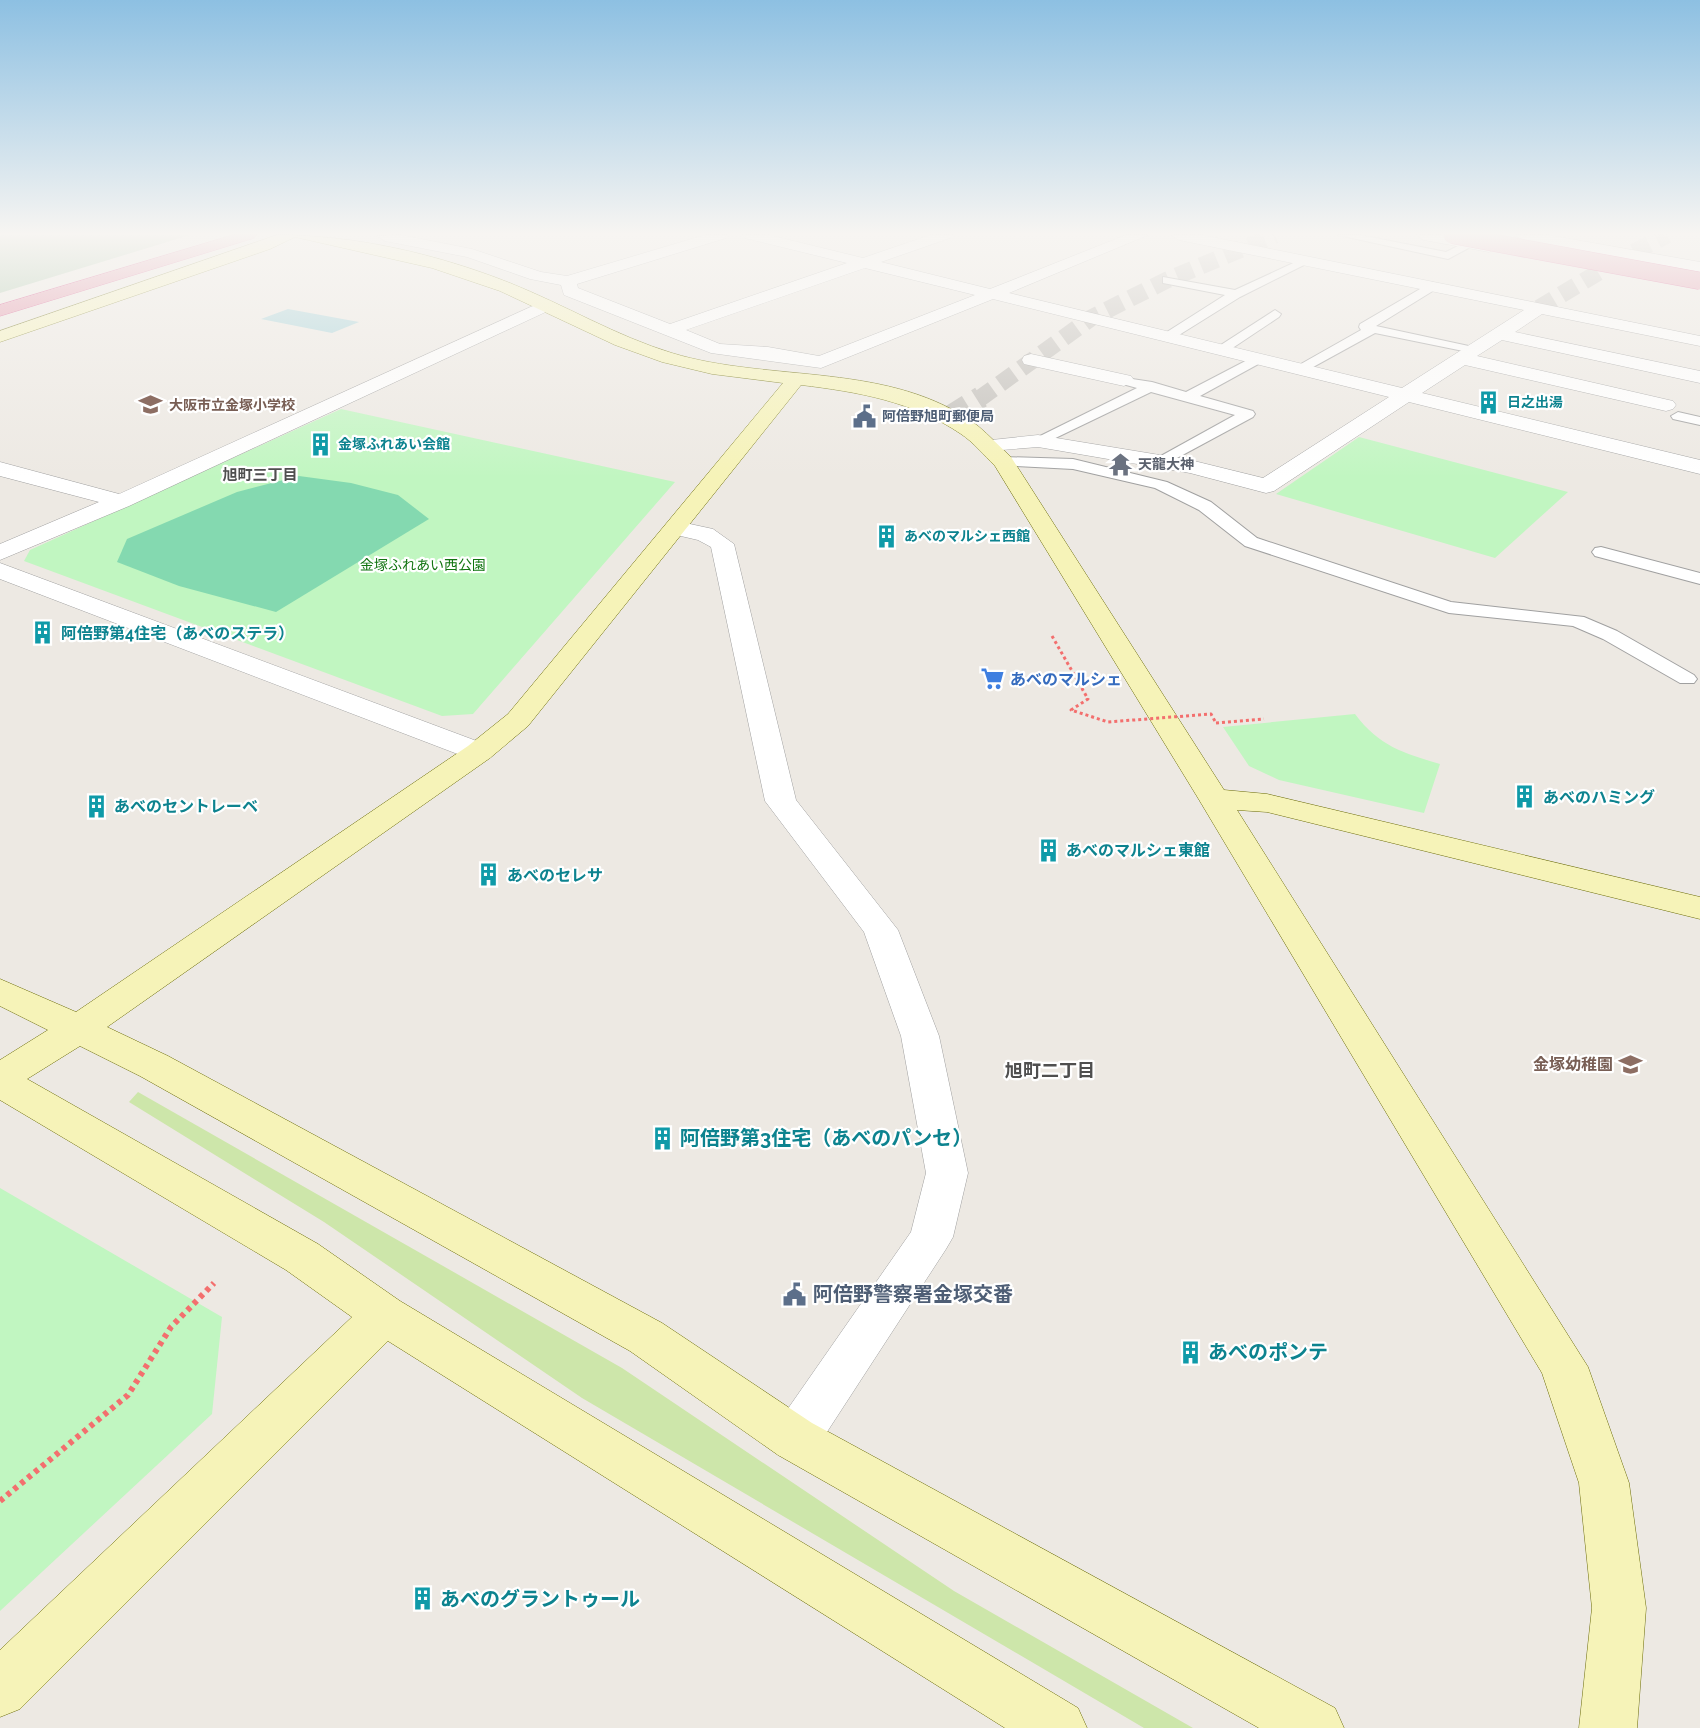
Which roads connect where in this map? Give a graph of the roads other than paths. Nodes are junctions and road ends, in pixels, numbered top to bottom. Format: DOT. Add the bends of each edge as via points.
graph roads {
  1 [pos="38,316"];
  2 [pos="62,316"];
  3 [pos="523,316"];
  4 [pos="567,316"];
  5 [pos="633,316"];
  6 [pos="711,316"];
  7 [pos="941,316"];
  8 [pos="1081,316"];
  9 [pos="1200,316"];
  10 [pos="1272,316"];
  11 [pos="1384,316"];
  12 [pos="1528,316"];
  13 [pos="1576,316"];
  14 [pos="0,328"];
  15 [pos="1373,328"];
  16 [pos="670,330"];
  17 [pos="1500,334"];
  18 [pos="1166,336"];
  19 [pos="0,337"];
  20 [pos="1700,341"];
  21 [pos="1220,350"];
  22 [pos="1468,355"];
  23 [pos="1257,359"];
  24 [pos="1031,360"];
  25 [pos="1299,369"];
  26 [pos="808,371"];
  27 [pos="1700,377"];
  28 [pos="1124,380"];
  29 [pos="1152,386"];
  30 [pos="1408,396"];
  31 [pos="1188,397"];
  32 [pos="1672,411"];
  33 [pos="1700,422"];
  34 [pos="1038,441"];
  35 [pos="996,453"];
  36 [pos="1158,462"];
  37 [pos="1700,467"];
  38 [pos="0,469"];
  39 [pos="121,501"];
  40 [pos="676,528"];
  41 [pos="1601,552"];
  42 [pos="0,553"];
  43 [pos="0,570"];
  44 [pos="1700,579"];
  45 [pos="1687,679"];
  46 [pos="479,752"];
  47 [pos="1214,798"];
  48 [pos="1700,908"];
  49 [pos="0,991"];
  50 [pos="78,1029"];
  51 [pos="0,1080"];
  52 [pos="384,1315"];
  53 [pos="795,1439"];
  54 [pos="0,1689"];
  55 [pos="1058,1728"];
  56 [pos="1315,1728"];
  57 [pos="1608,1728"];
  1 -- 14 [label="street"];
  2 -- 19 [label="street"];
  3 -- 39 [label="street"];
  4 -- 26 [label="street" via="670,359 712,368"];
  5 -- 16 [label="street"];
  6 -- 16 [label="street"];
  7 -- 26 [label="street"];
  8 -- 18 [label="street"];
  9 -- 18 [label="lane"];
  10 -- 21 [label="lane"];
  11 -- 15 [label="lane" via="1365,327"];
  12 -- 17 [label="street"];
  13 -- 20 [label="street"];
  15 -- 22 [label="lane"];
  15 -- 25 [label="lane"];
  16 -- 26 [label="street" via="717,349 768,353"];
  17 -- 22 [label="street"];
  17 -- 27 [label="street"];
  18 -- 21 [label="street"];
  21 -- 23 [label="street"];
  22 -- 30 [label="street"];
  22 -- 32 [label="street"];
  23 -- 25 [label="street"];
  23 -- 31 [label="lane"];
  24 -- 28 [label="street"];
  25 -- 30 [label="street"];
  26 -- 35 [label="street" via="914,401 949,417"];
  26 -- 40 [label="street"];
  28 -- 29 [label="lane"];
  29 -- 31 [label="lane"];
  29 -- 34 [label="lane"];
  30 -- 36 [label="street" via="1266,486"];
  30 -- 37 [label="street"];
  31 -- 36 [label="lane" via="1248,414"];
  32 -- 33 [label="lane"];
  34 -- 35 [label="street"];
  34 -- 36 [label="street"];
  35 -- 45 [label="lane" via="1073,464 1161,485 1205,506 1251,542 1449,607 1577,621 1610,635"];
  35 -- 47 [label="street"];
  38 -- 39 [label="street"];
  39 -- 42 [label="street"];
  40 -- 46 [label="street" via="518,720"];
  40 -- 53 [label="street" via="705,534 722,544 781,801 881,930 920,1036 947,1173 931,1237"];
  41 -- 44 [label="lane"];
  43 -- 46 [label="street"];
  46 -- 50 [label="street"];
  47 -- 48 [label="street" via="1267,803"];
  47 -- 57 [label="street" via="1564,1367 1604,1483 1619,1608"];
  49 -- 50 [label="street"];
  50 -- 51 [label="street"];
  50 -- 53 [label="street" via="154,1066 646,1337"];
  51 -- 52 [label="street" via="302,1257"];
  52 -- 54 [label="street"];
  52 -- 55 [label="street"];
  53 -- 56 [label="street"];
}
